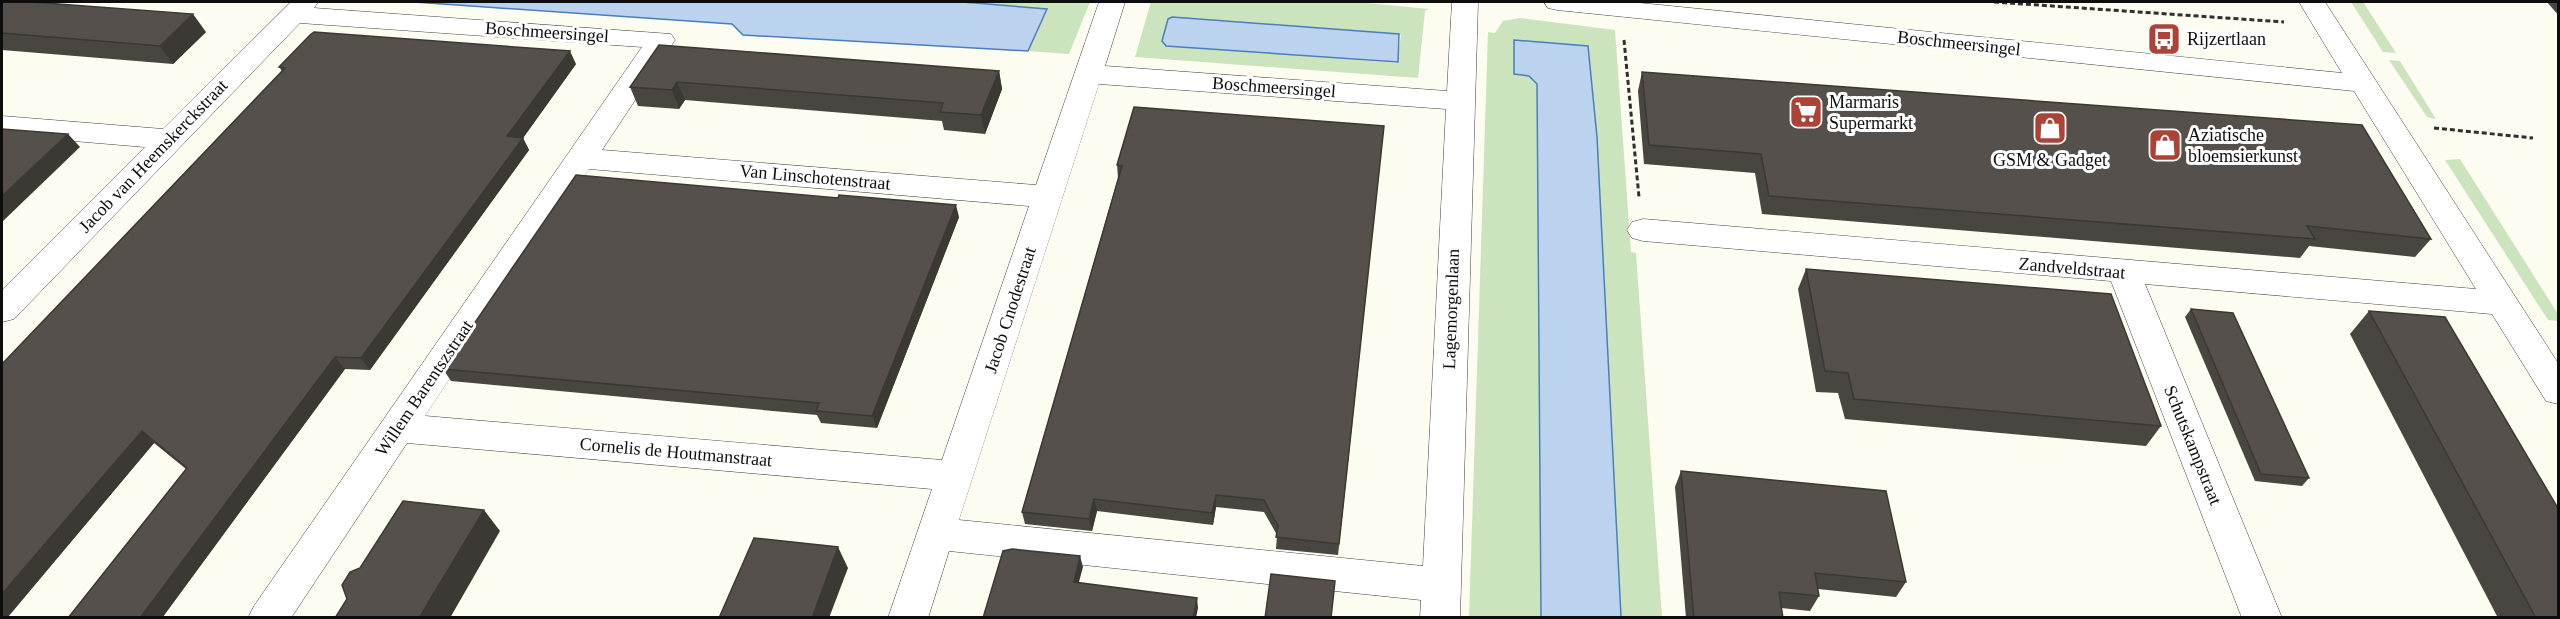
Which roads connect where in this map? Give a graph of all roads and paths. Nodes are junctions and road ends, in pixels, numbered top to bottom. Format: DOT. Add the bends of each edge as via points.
graph roads {
  1 [pos="1112,2"];
  2 [pos="1465,2"];
  3 [pos="1557,2"];
  4 [pos="1994,2"];
  5 [pos="2312,2"];
  6 [pos="298,8"];
  7 [pos="1623,8"];
  8 [pos="2327,26"];
  9 [pos="1088,74"];
  10 [pos="2361,83"];
  11 [pos="1459,101"];
  12 [pos="2,125"];
  13 [pos="2533,138"];
  14 [pos="171,139"];
  15 [pos="2399,142"];
  16 [pos="581,158"];
  17 [pos="1048,197"];
  18 [pos="1643,230"];
  19 [pos="2124,273"];
  20 [pos="2502,303"];
  21 [pos="2,310"];
  22 [pos="2559,391"];
  23 [pos="397,428"];
  24 [pos="955,476"];
  25 [pos="936,534"];
  26 [pos="1440,601"];
  27 [pos="268,618"];
  28 [pos="908,618"];
  29 [pos="2262,618"];
  1 -- 9 [label="street, Jacob Cnodestraat"];
  2 -- 11 [label="street, Lagemorgenlaan"];
  3 -- 7 [label="street, Boschmeersingel"];
  4 -- 8 [label="path"];
  5 -- 8 [label="street"];
  6 -- 14 [label="street, Jacob van Heemskerckstraat"];
  6 -- 16 [label="street, Boschmeersingel" via="661,40"];
  7 -- 10 [label="street, Boschmeersingel"];
  7 -- 18 [label="path"];
  8 -- 10 [label="street"];
  9 -- 11 [label="street, Boschmeersingel"];
  9 -- 17 [label="street, Jacob Cnodestraat"];
  10 -- 15 [label="street"];
  11 -- 26 [label="street, Lagemorgenlaan"];
  12 -- 14 [label="street"];
  13 -- 15 [label="path" via="2432,128 2443,146"];
  14 -- 21 [label="street, Jacob van Heemskerckstraat"];
  15 -- 20 [label="street"];
  16 -- 17 [label="street, Van Linschotenstraat"];
  16 -- 23 [label="street, Willem Barentszstraat"];
  17 -- 24 [label="street, Jacob Cnodestraat"];
  18 -- 19 [label="street, Zandveldstraat"];
  19 -- 20 [label="street, Zandveldstraat"];
  19 -- 29 [label="street, Schutskampstraat"];
  20 -- 22 [label="street"];
  23 -- 24 [label="street, Cornelis de Houtmanstraat"];
  23 -- 27 [label="street, Willem Barentszstraat"];
  24 -- 25 [label="street, Jacob Cnodestraat"];
  25 -- 26 [label="street"];
  25 -- 28 [label="street, Jacob Cnodestraat"];
}
